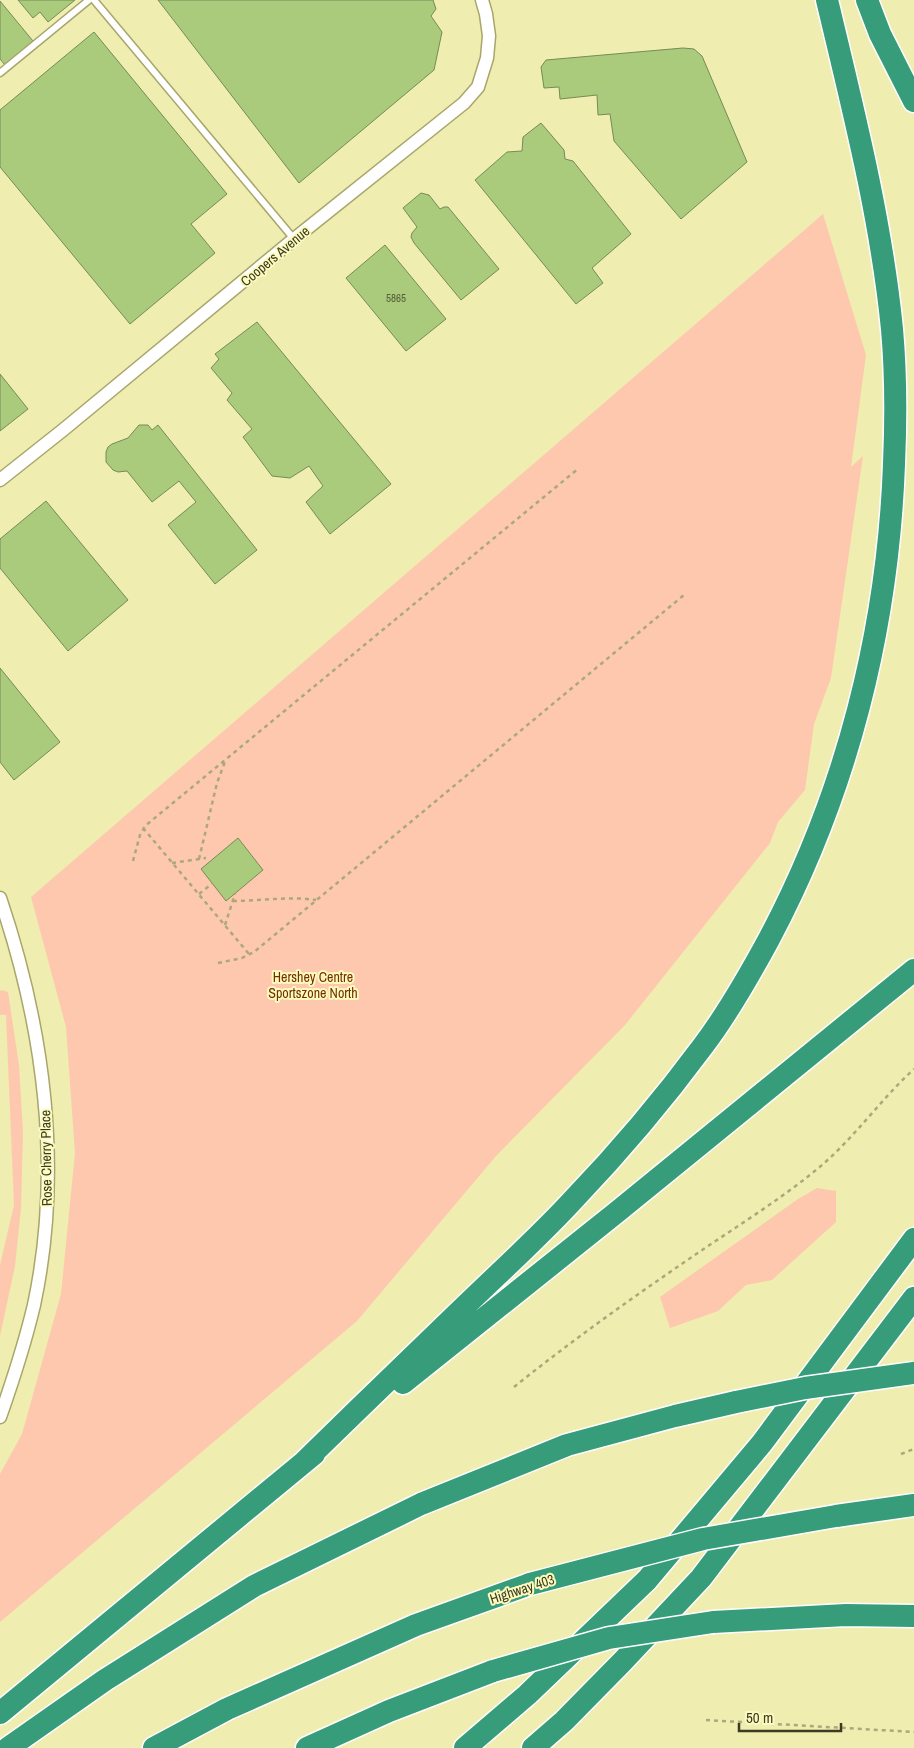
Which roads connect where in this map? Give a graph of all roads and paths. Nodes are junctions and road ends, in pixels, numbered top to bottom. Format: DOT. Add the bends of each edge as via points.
graph roads {
  1 [pos="89,0"];
  2 [pos="94,0"];
  3 [pos="482,0"];
  4 [pos="827,0"];
  5 [pos="867,0"];
  6 [pos="0,72"];
  7 [pos="914,101"];
  8 [pos="294,239"];
  9 [pos="579,468"];
  10 [pos="0,480"];
  11 [pos="684,594"];
  12 [pos="226,759"];
  13 [pos="143,828"];
  14 [pos="206,858"];
  15 [pos="199,859"];
  16 [pos="133,861"];
  17 [pos="172,863"];
  18 [pos="213,883"];
  19 [pos="198,894"];
  20 [pos="235,894"];
  21 [pos="0,898"];
  22 [pos="232,900"];
  23 [pos="316,900"];
  24 [pos="225,925"];
  25 [pos="250,954"];
  26 [pos="218,963"];
  27 [pos="914,970"];
  28 [pos="914,1069"];
  29 [pos="914,1239"];
  30 [pos="914,1298"];
  31 [pos="914,1373"];
  32 [pos="514,1387"];
  33 [pos="0,1417"];
  34 [pos="914,1449"];
  35 [pos="902,1454"];
  36 [pos="302,1464"];
  37 [pos="914,1505"];
  38 [pos="914,1616"];
  39 [pos="0,1713"];
  40 [pos="706,1720"];
  41 [pos="914,1732"];
  42 [pos="8,1748"];
  43 [pos="154,1748"];
  44 [pos="307,1748"];
  45 [pos="465,1748"];
  46 [pos="533,1748"];
  1 -- 6 [label="lane"];
  2 -- 8 [label="lane"];
  3 -- 8 [label="street, Coopers Avenue" via="490,36 478,87 464,102"];
  4 -- 36 [label="highway" via="864,151 885,264 896,409 893,504 886,572 875,640 836,784 780,917 746,982 706,1043 642,1124 572,1202"];
  5 -- 7 [label="highway" via="880,34"];
  8 -- 10 [label="street, Coopers Avenue"];
  9 -- 12 [label="path"];
  11 -- 23 [label="path"];
  12 -- 13 [label="path"];
  12 -- 15 [label="path"];
  13 -- 16 [label="path"];
  13 -- 17 [label="path"];
  14 -- 15 [label="path"];
  15 -- 17 [label="path"];
  17 -- 19 [label="path"];
  18 -- 19 [label="path"];
  19 -- 24 [label="path"];
  20 -- 22 [label="path"];
  21 -- 33 [label="street, Rose Cherry Place" via="14,938 33,1019 44,1084 47,1129 46,1220 42,1255 24,1348"];
  22 -- 23 [label="path"];
  22 -- 24 [label="path"];
  23 -- 25 [label="path"];
  24 -- 25 [label="path"];
  25 -- 26 [label="path"];
  27 -- 36 [label="highway"];
  28 -- 32 [label="path" via="840,1149 815,1171 641,1292"];
  29 -- 45 [label="highway" via="762,1443 647,1580 527,1695"];
  30 -- 46 [label="highway" via="701,1578 617,1668"];
  31 -- 42 [label="highway, bridge" via="805,1388 675,1416 568,1445 421,1504 254,1586 105,1680"];
  34 -- 35 [label="path"];
  36 -- 39 [label="highway"];
  37 -- 43 [label="highway, Highway 403, bridge" via="703,1538 530,1584 416,1625 227,1708"];
  38 -- 44 [label="highway, bridge" via="846,1615 713,1622 609,1638 493,1671 389,1711"];
  40 -- 41 [label="path"];
}
